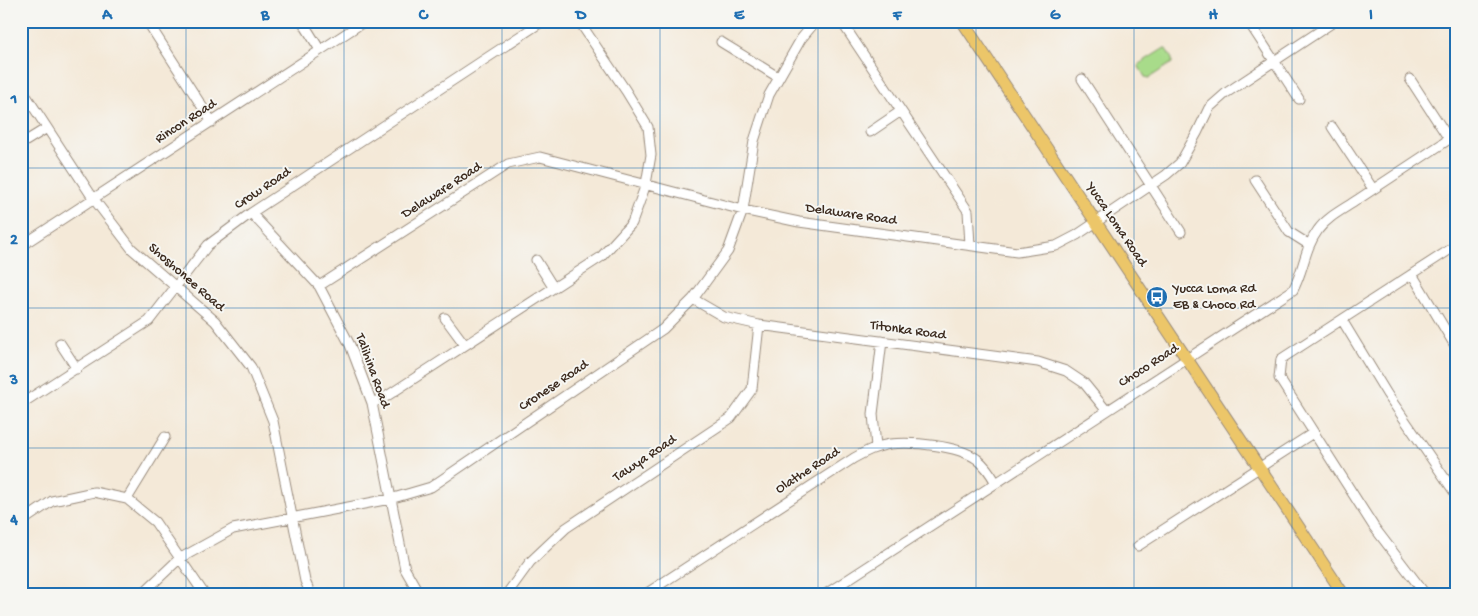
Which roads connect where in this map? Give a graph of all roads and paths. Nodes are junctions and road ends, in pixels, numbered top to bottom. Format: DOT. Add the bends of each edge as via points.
graph roads {
  1 [pos="147,21"];
  2 [pos="302,21"];
  3 [pos="365,21"];
  4 [pos="543,21"];
  5 [pos="579,21"];
  6 [pos="816,21"];
  7 [pos="841,21"];
  8 [pos="962,21"];
  9 [pos="1248,21"];
  10 [pos="1335,21"];
  11 [pos="720,42"];
  12 [pos="320,50"];
  13 [pos="1275,62"];
  14 [pos="778,77"];
  15 [pos="1082,79"];
  16 [pos="1410,79"];
  17 [pos="21,88"];
  18 [pos="1298,99"];
  19 [pos="901,111"];
  20 [pos="212,122"];
  21 [pos="47,128"];
  22 [pos="1332,128"];
  23 [pos="870,132"];
  24 [pos="1453,137"];
  25 [pos="21,144"];
  26 [pos="1255,180"];
  27 [pos="646,184"];
  28 [pos="1151,185"];
  29 [pos="1373,190"];
  30 [pos="93,198"];
  31 [pos="743,210"];
  32 [pos="251,213"];
  33 [pos="1096,222"];
  34 [pos="1181,232"];
  35 [pos="1308,244"];
  36 [pos="970,245"];
  37 [pos="1457,245"];
  38 [pos="21,246"];
  39 [pos="536,260"];
  40 [pos="1412,274"];
  41 [pos="319,286"];
  42 [pos="175,287"];
  43 [pos="552,287"];
  44 [pos="693,299"];
  45 [pos="445,318"];
  46 [pos="1342,320"];
  47 [pos="759,325"];
  48 [pos="882,342"];
  49 [pos="60,343"];
  50 [pos="465,345"];
  51 [pos="1457,349"];
  52 [pos="1187,358"];
  53 [pos="77,369"];
  54 [pos="372,403"];
  55 [pos="21,404"];
  56 [pos="1106,410"];
  57 [pos="1313,432"];
  58 [pos="164,437"];
  59 [pos="876,447"];
  60 [pos="1260,467"];
  61 [pos="996,483"];
  62 [pos="1457,496"];
  63 [pos="127,499"];
  64 [pos="390,499"];
  65 [pos="293,517"];
  66 [pos="21,522"];
  67 [pos="1138,546"];
  68 [pos="179,559"];
  69 [pos="141,595"];
  70 [pos="205,595"];
  71 [pos="312,595"];
  72 [pos="420,595"];
  73 [pos="506,595"];
  74 [pos="644,595"];
  75 [pos="824,595"];
  76 [pos="1344,595"];
  77 [pos="1426,595"];
  1 -- 20 [label="street"];
  2 -- 12 [label="street"];
  3 -- 12 [label="street, Rincon Road"];
  4 -- 32 [label="street, Crow Road"];
  5 -- 27 [label="street" via="648,127 651,155"];
  6 -- 14 [label="street, Cronese Road"];
  7 -- 19 [label="street"];
  8 -- 33 [label="main road, Yucca Loma Road"];
  9 -- 13 [label="street"];
  10 -- 13 [label="street, Delaware Road"];
  11 -- 14 [label="street"];
  12 -- 20 [label="street, Rincon Road"];
  13 -- 18 [label="street"];
  13 -- 28 [label="street, Delaware Road" via="1226,93 1209,108 1180,163"];
  14 -- 31 [label="street, Cronese Road" via="754,141"];
  15 -- 28 [label="street"];
  16 -- 24 [label="street"];
  17 -- 21 [label="street, Shoshonee Road"];
  19 -- 23 [label="street"];
  19 -- 36 [label="street" via="968,211"];
  20 -- 30 [label="street, Rincon Road"];
  21 -- 25 [label="street"];
  21 -- 30 [label="street, Shoshonee Road"];
  22 -- 29 [label="street"];
  24 -- 29 [label="street, Choco Road"];
  26 -- 35 [label="street" via="1289,232"];
  27 -- 31 [label="street, Delaware Road"];
  27 -- 41 [label="street, Delaware Road" via="540,158 508,164"];
  27 -- 43 [label="street" via="632,223 601,257"];
  28 -- 33 [label="street, Delaware Road"];
  28 -- 34 [label="street"];
  29 -- 35 [label="street, Choco Road" via="1319,228"];
  30 -- 38 [label="street, Rincon Road"];
  30 -- 42 [label="street, Shoshonee Road" via="132,249"];
  31 -- 36 [label="street, Delaware Road" via="799,222"];
  31 -- 44 [label="street, Cronese Road" via="728,251"];
  32 -- 41 [label="street, Talihina Road"];
  32 -- 42 [label="street, Crow Road" via="208,245"];
  33 -- 36 [label="street, Delaware Road" via="1056,246 1017,252"];
  33 -- 52 [label="main road, Yucca Loma Road"];
  35 -- 52 [label="street, Choco Road" via="1293,290"];
  37 -- 40 [label="street"];
  39 -- 43 [label="street"];
  40 -- 46 [label="street"];
  40 -- 51 [label="street"];
  41 -- 54 [label="street, Talihina Road" via="350,345"];
  42 -- 53 [label="street, Crow Road" via="149,321"];
  42 -- 65 [label="street, Shoshonee Road" via="215,321 251,367 273,421"];
  43 -- 50 [label="street"];
  44 -- 47 [label="street, Titonka Road" via="724,317"];
  44 -- 64 [label="street, Cronese Road" via="663,330 431,487"];
  45 -- 50 [label="street"];
  46 -- 57 [label="street" via="1281,360 1278,378"];
  46 -- 62 [label="street" via="1387,394"];
  47 -- 48 [label="street, Titonka Road"];
  47 -- 73 [label="street, Tawya Road" via="752,389 731,418 566,528 530,562"];
  48 -- 56 [label="street, Titonka Road" via="1038,362 1066,371 1084,383"];
  48 -- 59 [label="street" via="873,414"];
  49 -- 53 [label="street"];
  50 -- 54 [label="street"];
  52 -- 56 [label="street, Choco Road"];
  52 -- 60 [label="main road, Yucca Loma Road"];
  53 -- 55 [label="street, Crow Road"];
  54 -- 64 [label="street, Talihina Road"];
  56 -- 61 [label="street, Choco Road"];
  57 -- 60 [label="street"];
  57 -- 77 [label="street" via="1374,527"];
  58 -- 63 [label="street"];
  59 -- 61 [label="street, Olathe Road" via="912,444 961,451 985,466"];
  59 -- 74 [label="street, Olathe Road" via="854,458"];
  60 -- 67 [label="street"];
  60 -- 76 [label="main road, Yucca Loma Road"];
  61 -- 75 [label="street, Choco Road"];
  63 -- 66 [label="street" via="94,492 52,501"];
  63 -- 68 [label="street" via="155,522"];
  64 -- 65 [label="street, Cronese Road"];
  64 -- 72 [label="street, Talihina Road" via="405,569"];
  65 -- 68 [label="street, Cronese Road" via="233,529"];
  65 -- 71 [label="street, Shoshonee Road" via="305,581"];
  68 -- 69 [label="street, Cronese Road"];
  68 -- 70 [label="street"];
}
